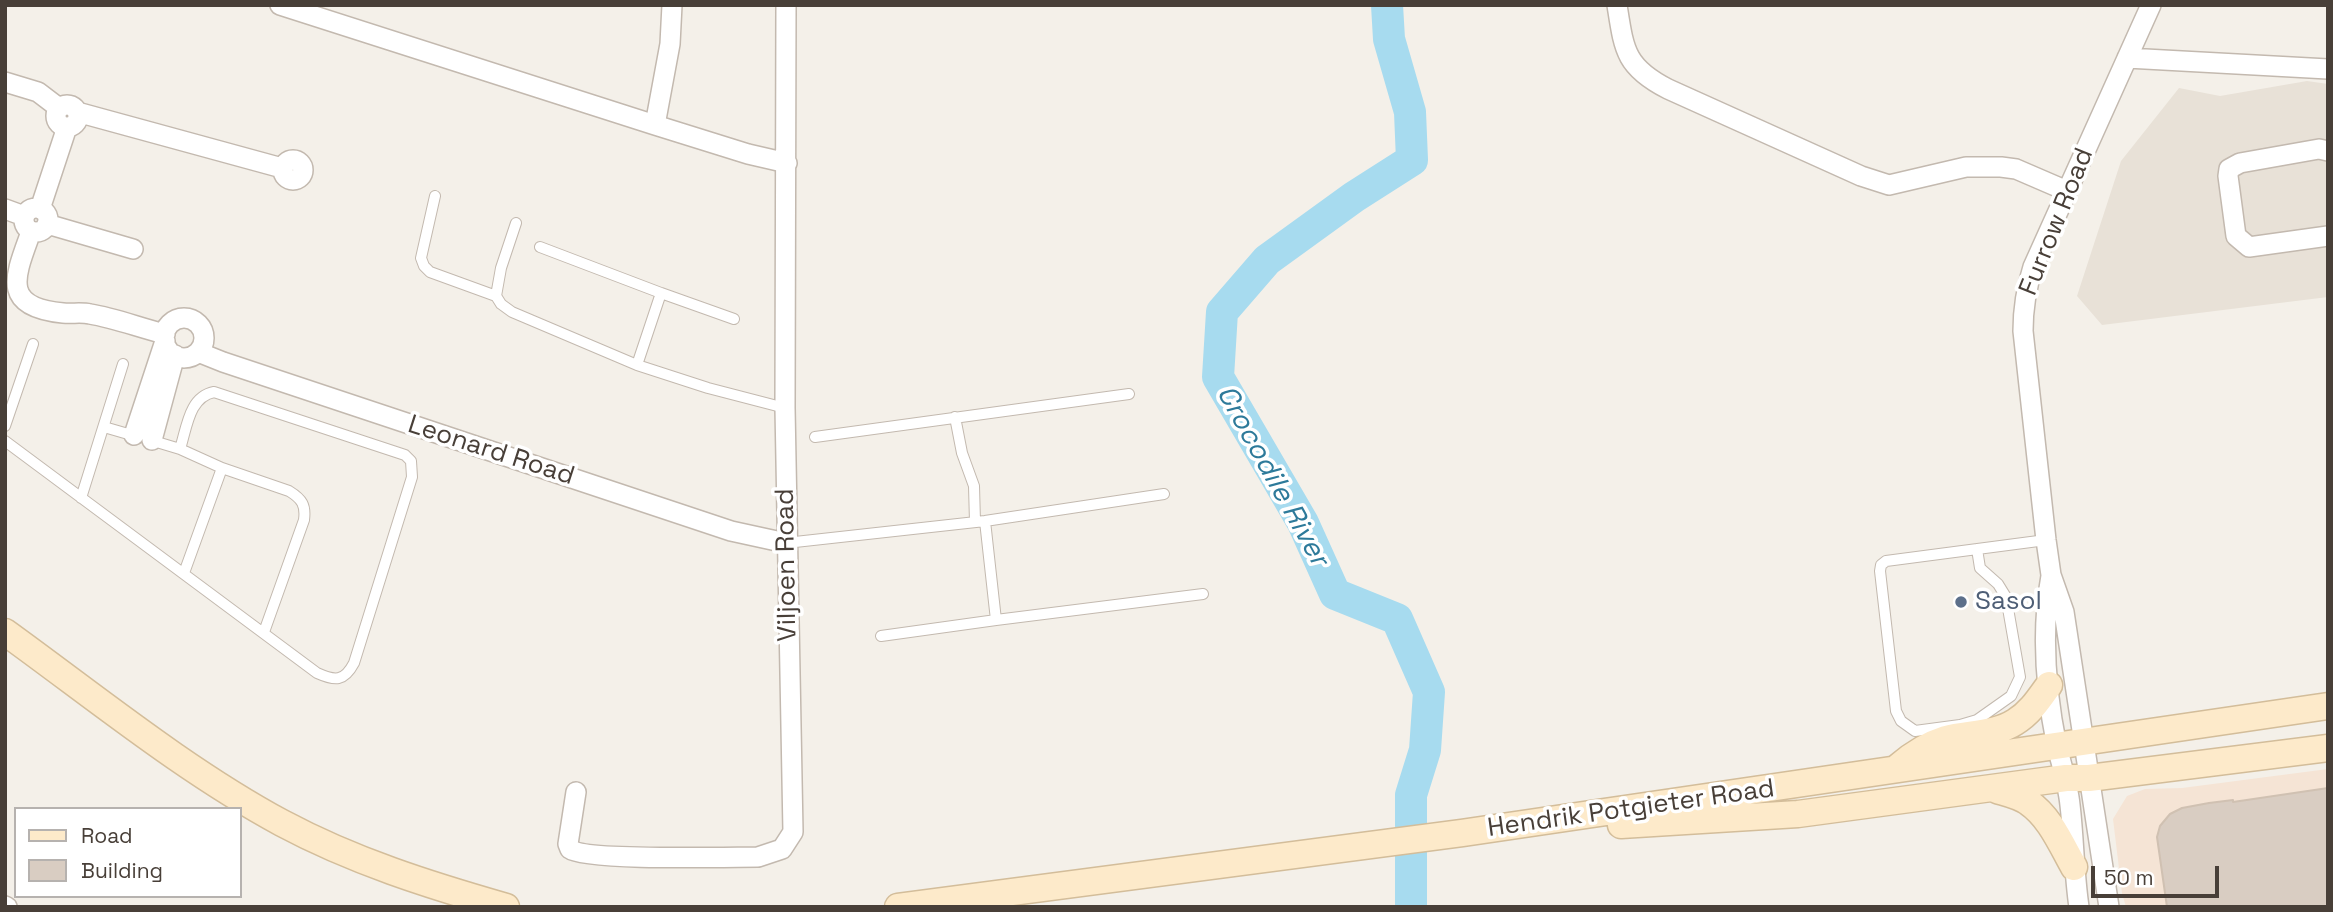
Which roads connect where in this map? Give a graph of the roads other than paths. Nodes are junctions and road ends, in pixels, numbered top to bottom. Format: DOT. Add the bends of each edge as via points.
graph roads {
  1 [pos="280,5"];
  2 [pos="673,5"];
  3 [pos="786,5"];
  4 [pos="1617,5"];
  5 [pos="2151,5"];
  6 [pos="2127,58"];
  7 [pos="2328,69"];
  8 [pos="5,82"];
  9 [pos="68,116"];
  10 [pos="655,125"];
  11 [pos="2328,151"];
  12 [pos="787,163"];
  13 [pos="282,168"];
  14 [pos="2067,191"];
  15 [pos="435,196"];
  16 [pos="5,209"];
  17 [pos="36,220"];
  18 [pos="516,223"];
  19 [pos="2328,236"];
  20 [pos="540,247"];
  21 [pos="133,249"];
  22 [pos="661,293"];
  23 [pos="496,296"];
  24 [pos="734,319"];
  25 [pos="33,344"];
  26 [pos="168,344"];
  27 [pos="198,352"];
  28 [pos="123,364"];
  29 [pos="637,365"];
  30 [pos="1129,394"];
  31 [pos="785,408"];
  32 [pos="955,417"];
  33 [pos="5,426"];
  34 [pos="104,427"];
  35 [pos="815,436"];
  36 [pos="143,438"];
  37 [pos="5,442"];
  38 [pos="180,449"];
  39 [pos="222,468"];
  40 [pos="1164,494"];
  41 [pos="81,498"];
  42 [pos="980,522"];
  43 [pos="2046,540"];
  44 [pos="786,543"];
  45 [pos="1977,549"];
  46 [pos="184,573"];
  47 [pos="2051,575"];
  48 [pos="1203,594"];
  49 [pos="996,620"];
  50 [pos="5,632"];
  51 [pos="264,632"];
  52 [pos="881,636"];
  53 [pos="2049,685"];
  54 [pos="2328,706"];
  55 [pos="2083,742"];
  56 [pos="2057,746"];
  57 [pos="2328,748"];
  58 [pos="1894,770"];
  59 [pos="2077,778"];
  60 [pos="1992,788"];
  61 [pos="576,792"];
  62 [pos="1454,834"];
  63 [pos="2074,867"];
  64 [pos="908,906"];
  65 [pos="506,907"];
  66 [pos="2079,907"];
  67 [pos="2109,907"];
  1 -- 10 [label="street"];
  2 -- 10 [label="street"];
  3 -- 12 [label="street, Viljoen Road"];
  4 -- 14 [label="street" via="1626,52 1640,73 1861,177 1889,185 1966,167 2001,167"];
  5 -- 6 [label="street, Furrow Road"];
  6 -- 7 [label="street"];
  6 -- 14 [label="street, Furrow Road"];
  8 -- 9 [label="street" via="38,92"];
  9 -- 13 [label="street"];
  9 -- 17 [label="street"];
  10 -- 12 [label="street"];
  11 -- 19 [label="street" via="2240,163 2229,169 2228,176 2236,236 2249,247"];
  12 -- 31 [label="street, Viljoen Road"];
  14 -- 43 [label="street, Furrow Road" via="2034,267 2023,308"];
  15 -- 23 [label="lane" via="421,258 424,266"];
  16 -- 17 [label="street"];
  17 -- 21 [label="street"];
  17 -- 26 [label="street" via="17,271 19,295 25,302 50,311 89,314"];
  18 -- 23 [label="lane"];
  20 -- 22 [label="lane"];
  22 -- 24 [label="lane"];
  22 -- 29 [label="lane"];
  23 -- 29 [label="lane" via="512,312"];
  25 -- 33 [label="lane"];
  26 -- 27 [label="street" via="187,358"];
  26 -- 27 [label="street" via="167,328 184,318 196,322 203,333"];
  26 -- 36 [label="street"];
  27 -- 44 [label="street, Leonard Road" via="731,531"];
  28 -- 34 [label="lane"];
  29 -- 31 [label="lane"];
  30 -- 32 [label="lane"];
  31 -- 44 [label="street, Viljoen Road"];
  32 -- 35 [label="lane"];
  32 -- 42 [label="lane"];
  34 -- 36 [label="lane"];
  34 -- 41 [label="lane"];
  36 -- 38 [label="lane"];
  37 -- 41 [label="lane"];
  38 -- 39 [label="lane"];
  38 -- 51 [label="lane" via="197,400 214,392 405,454 411,461 412,477 348,674 329,678 317,673"];
  39 -- 46 [label="lane"];
  39 -- 51 [label="lane" via="289,491 304,504 304,520"];
  40 -- 42 [label="lane"];
  41 -- 46 [label="lane"];
  42 -- 44 [label="lane"];
  42 -- 49 [label="lane"];
  43 -- 45 [label="lane"];
  43 -- 47 [label="street, Furrow Road"];
  44 -- 61 [label="street, Viljoen Road" via="794,823 789,841 782,849 758,857 580,854 569,844"];
  45 -- 45 [label="lane" via="1881,565 1896,711 1900,721 1915,731 1977,720 2011,696 2020,677 2007,597 1980,568"];
  46 -- 51 [label="lane"];
  47 -- 53 [label="street, Furrow Road"];
  47 -- 55 [label="street, Furrow Road" via="2064,612"];
  48 -- 49 [label="lane"];
  49 -- 52 [label="lane"];
  50 -- 65 [label="main road" via="151,738 282,823 384,869"];
  53 -- 56 [label="street, Furrow Road"];
  53 -- 58 [label="main road" via="2014,723 1930,744"];
  54 -- 55 [label="main road, Hendrik Potgieter Road"];
  55 -- 56 [label="main road, Hendrik Potgieter Road"];
  55 -- 59 [label="street, Furrow Road"];
  56 -- 58 [label="main road, Hendrik Potgieter Road"];
  56 -- 59 [label="street, Furrow Road"];
  57 -- 59 [label="main road, Hendrik Potgieter Road"];
  58 -- 62 [label="main road, Hendrik Potgieter Road"];
  59 -- 60 [label="main road, Hendrik Potgieter Road"];
  59 -- 63 [label="street" via="2070,805"];
  59 -- 67 [label="street"];
  60 -- 62 [label="main road, Hendrik Potgieter Road" via="1798,814"];
  60 -- 63 [label="main road" via="2027,800 2053,829"];
  62 -- 64 [label="main road"];
  63 -- 66 [label="street"];
}
